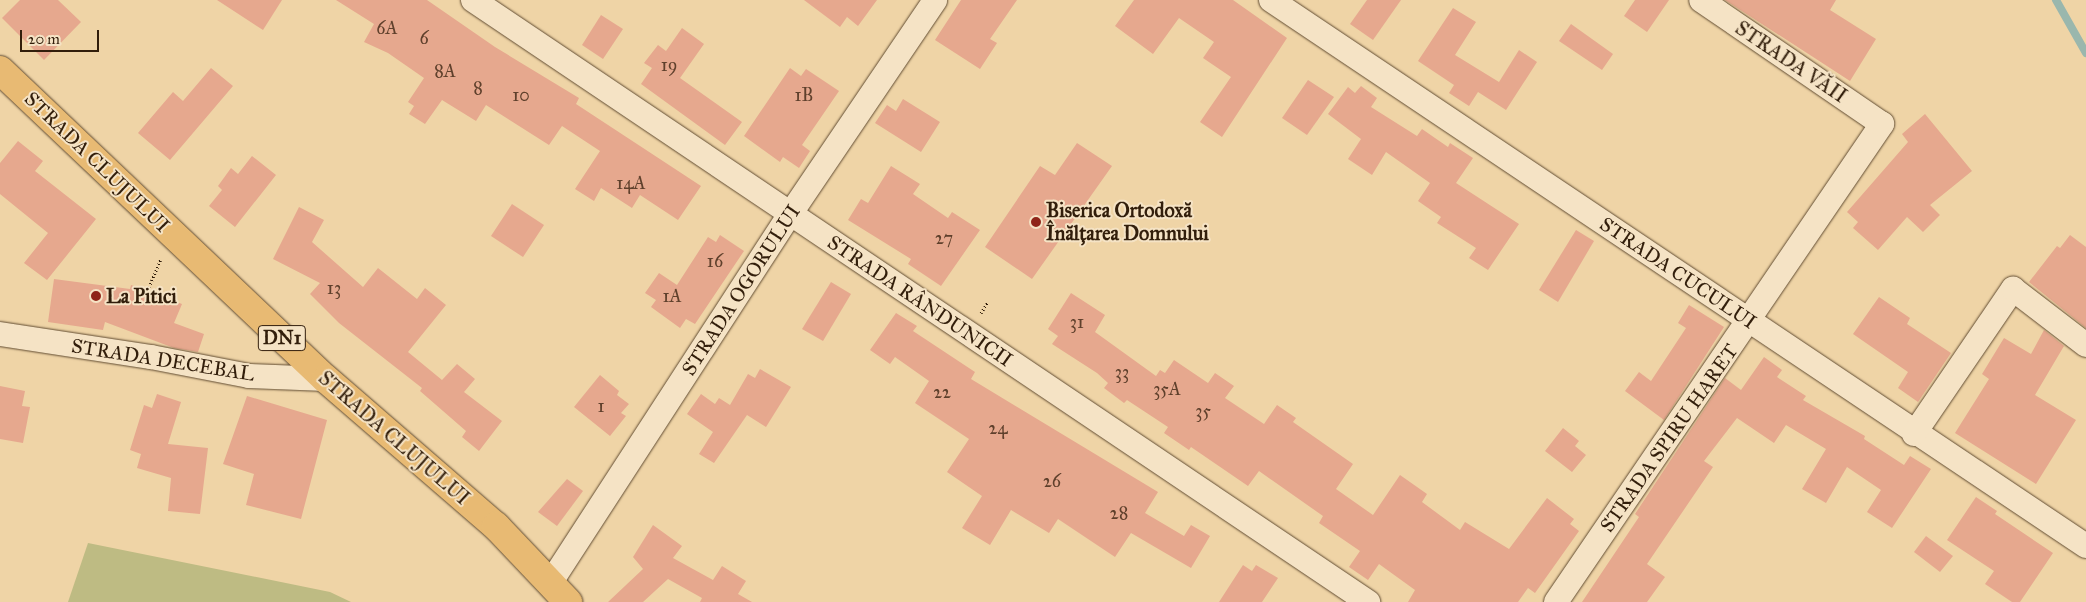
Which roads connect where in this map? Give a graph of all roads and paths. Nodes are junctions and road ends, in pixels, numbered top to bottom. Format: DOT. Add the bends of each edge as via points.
graph roads {
  1 [pos="473,0"];
  2 [pos="935,0"];
  3 [pos="1271,0"];
  4 [pos="1701,0"];
  5 [pos="0,70"];
  6 [pos="1882,124"];
  7 [pos="791,213"];
  8 [pos="1750,321"];
  9 [pos="0,334"];
  10 [pos="2086,346"];
  11 [pos="326,379"];
  12 [pos="1914,434"];
  13 [pos="2086,546"];
  14 [pos="560,592"];
  15 [pos="1368,602"];
  16 [pos="1556,602"];
  1 -- 7 [label="street, STRADA RÂNDUNICII"];
  2 -- 7 [label="street, STRADA OGORULUI"];
  3 -- 8 [label="street, STRADA CUCULUI"];
  4 -- 6 [label="street, STRADA VĂII"];
  5 -- 11 [label="main road, STRADA CLUJULUI / DN1"];
  6 -- 8 [label="street, STRADA SPIRU HARET"];
  7 -- 14 [label="street, STRADA OGORULUI"];
  7 -- 15 [label="street, STRADA RÂNDUNICII"];
  8 -- 12 [label="street, STRADA CUCULUI"];
  8 -- 16 [label="street, STRADA SPIRU HARET"];
  9 -- 11 [label="street, STRADA DECEBAL" via="249,376"];
  10 -- 12 [label="street" via="2013,289"];
  11 -- 14 [label="main road, STRADA CLUJULUI / DN1" via="496,526"];
  12 -- 13 [label="street, STRADA CUCULUI"];
}
